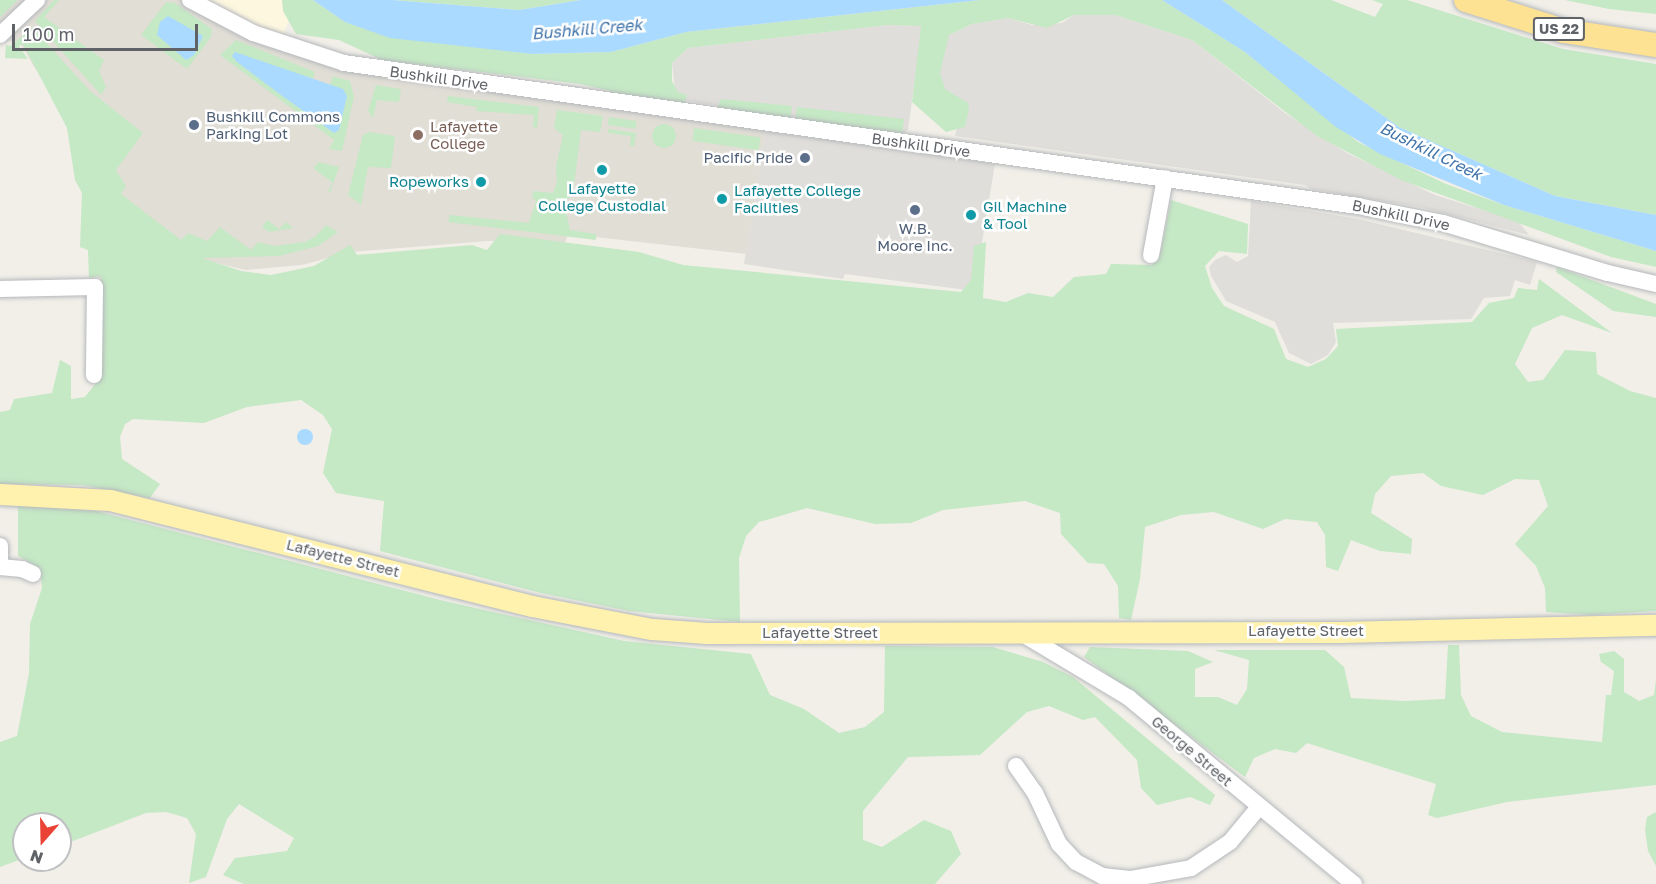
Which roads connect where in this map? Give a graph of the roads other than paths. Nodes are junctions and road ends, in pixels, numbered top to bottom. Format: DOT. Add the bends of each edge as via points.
graph roads {
  1 [pos="37,0"];
  2 [pos="190,0"];
  3 [pos="1466,0"];
  4 [pos="1514,0"];
  5 [pos="1656,29"];
  6 [pos="0,35"];
  7 [pos="1656,45"];
  8 [pos="1165,178"];
  9 [pos="1151,255"];
  10 [pos="1656,284"];
  11 [pos="0,289"];
  12 [pos="94,375"];
  13 [pos="0,494"];
  14 [pos="0,546"];
  15 [pos="0,567"];
  16 [pos="33,574"];
  17 [pos="1656,624"];
  18 [pos="1021,632"];
  19 [pos="1016,766"];
  20 [pos="1260,807"];
  21 [pos="1354,884"];
  1 -- 6 [label="street"];
  2 -- 8 [label="street, Bushkill Drive" via="250,32 344,63"];
  3 -- 7 [label="highway, US 22" via="1564,31"];
  4 -- 5 [label="highway, US 22" via="1582,19"];
  8 -- 9 [label="street"];
  8 -- 10 [label="street, Bushkill Drive" via="1427,219"];
  11 -- 12 [label="street" via="94,287"];
  13 -- 18 [label="main road, Lafayette Street" via="110,500 532,606 652,628 707,633"];
  14 -- 15 [label="street"];
  15 -- 16 [label="street"];
  17 -- 18 [label="main road, Lafayette Street" via="1340,632"];
  18 -- 20 [label="street, George Street" via="1129,698"];
  19 -- 20 [label="street" via="1035,793 1059,844 1076,862 1102,876 1130,879 1191,868 1230,842"];
  20 -- 21 [label="street, George Street"];
}
